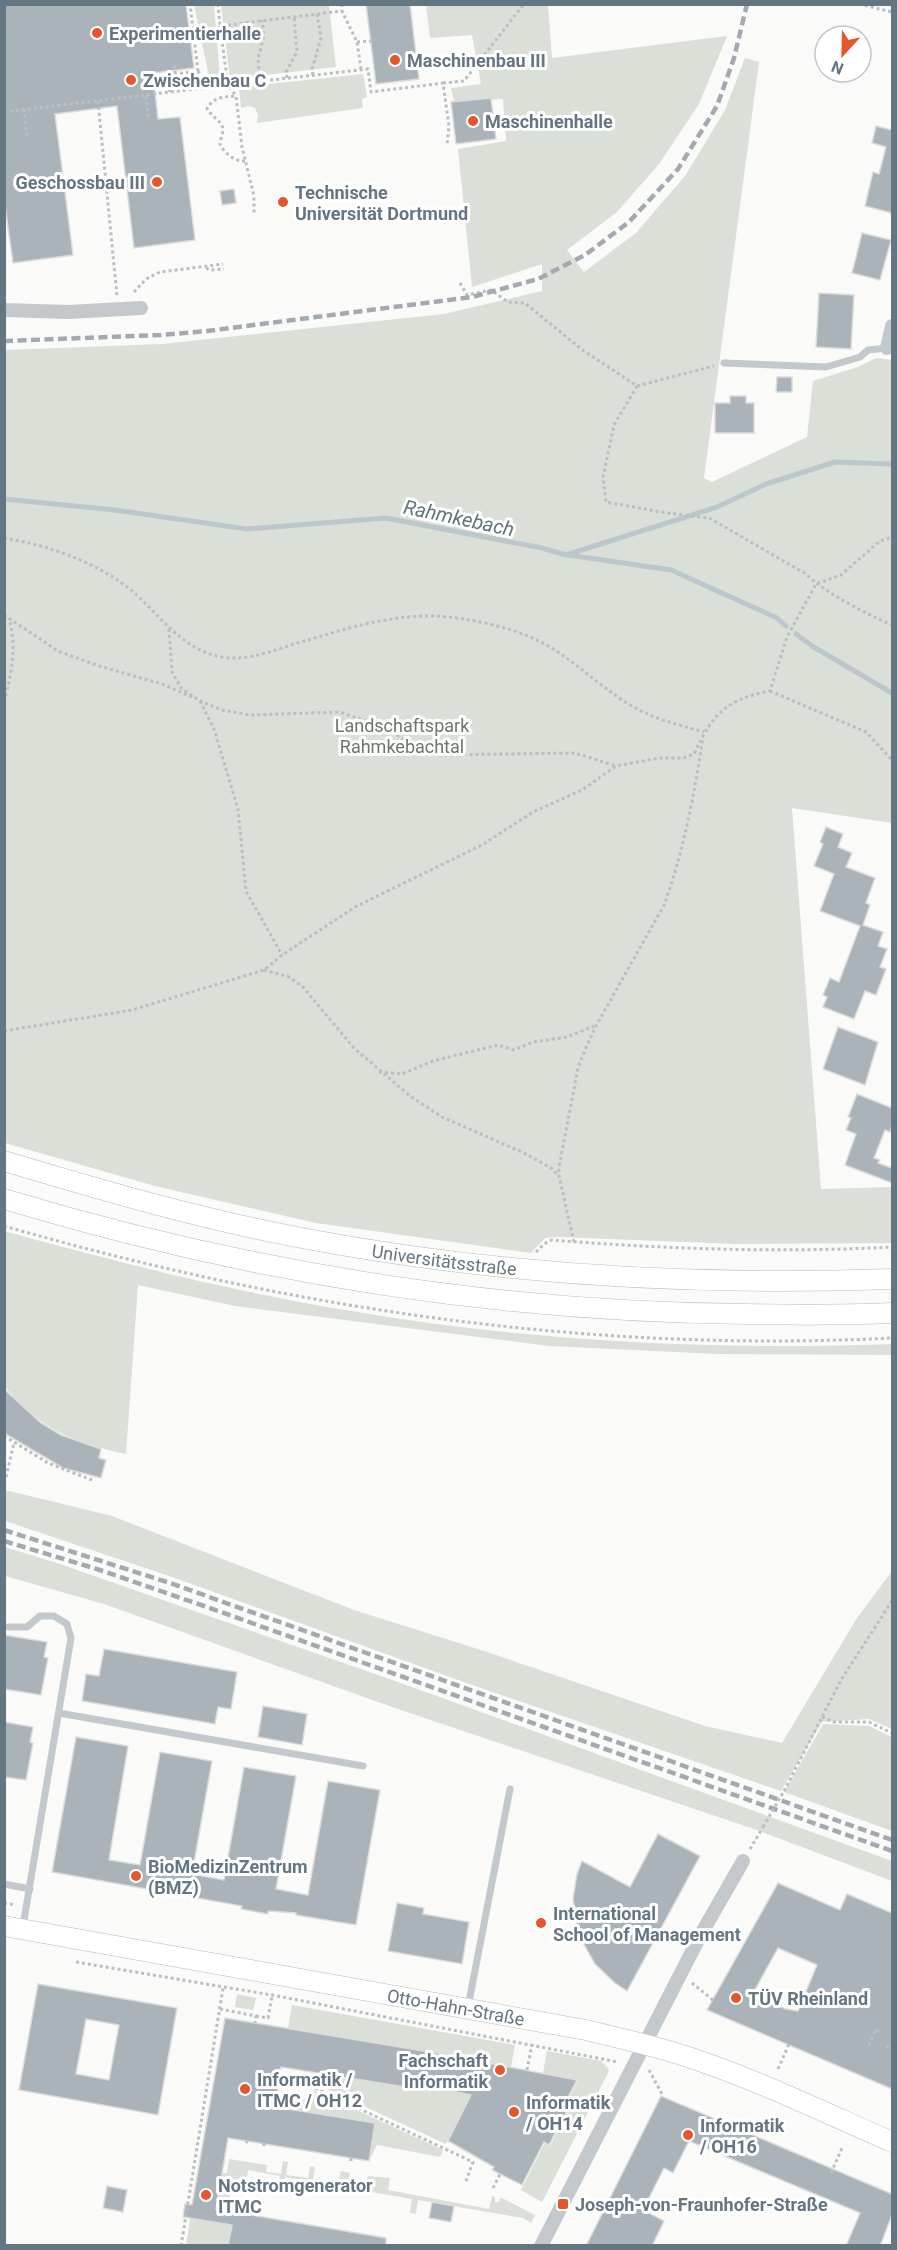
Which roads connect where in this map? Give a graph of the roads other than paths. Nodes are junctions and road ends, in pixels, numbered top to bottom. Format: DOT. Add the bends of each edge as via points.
graph roads {
  1 [pos="141,308"];
  2 [pos="4,310"];
  3 [pos="892,326"];
  4 [pos="886,348"];
  5 [pos="724,363"];
  6 [pos="4,1161"];
  7 [pos="4,1199"];
  8 [pos="892,1279"];
  9 [pos="892,1312"];
  10 [pos="8,1627"];
  11 [pos="59,1713"];
  12 [pos="363,1766"];
  13 [pos="510,1789"];
  14 [pos="743,1861"];
  15 [pos="4,1884"];
  16 [pos="30,1889"];
  17 [pos="14,1927"];
  18 [pos="468,2009"];
  19 [pos="645,2044"];
  20 [pos="892,2142"];
  21 [pos="541,2246"];
  1 -- 2 [label="street"];
  3 -- 4 [label="street"];
  4 -- 5 [label="lane" via="868,350 860,357 826,367"];
  6 -- 8 [label="street, Universitätsstraße" via="175,1210 407,1256 528,1270 743,1282"];
  7 -- 9 [label="street, Universitätsstraße" via="252,1262 441,1293 547,1305 681,1313"];
  10 -- 11 [label="lane" via="27,1627 47,1615 67,1624 71,1638"];
  11 -- 12 [label="lane"];
  11 -- 16 [label="lane"];
  13 -- 18 [label="lane"];
  14 -- 19 [label="street"];
  15 -- 16 [label="lane"];
  16 -- 17 [label="lane"];
  17 -- 18 [label="street, Otto-Hahn-Straße"];
  18 -- 19 [label="street, Otto-Hahn-Straße"];
  19 -- 20 [label="street, Otto-Hahn-Straße" via="748,2080"];
  19 -- 21 [label="street"];
}
